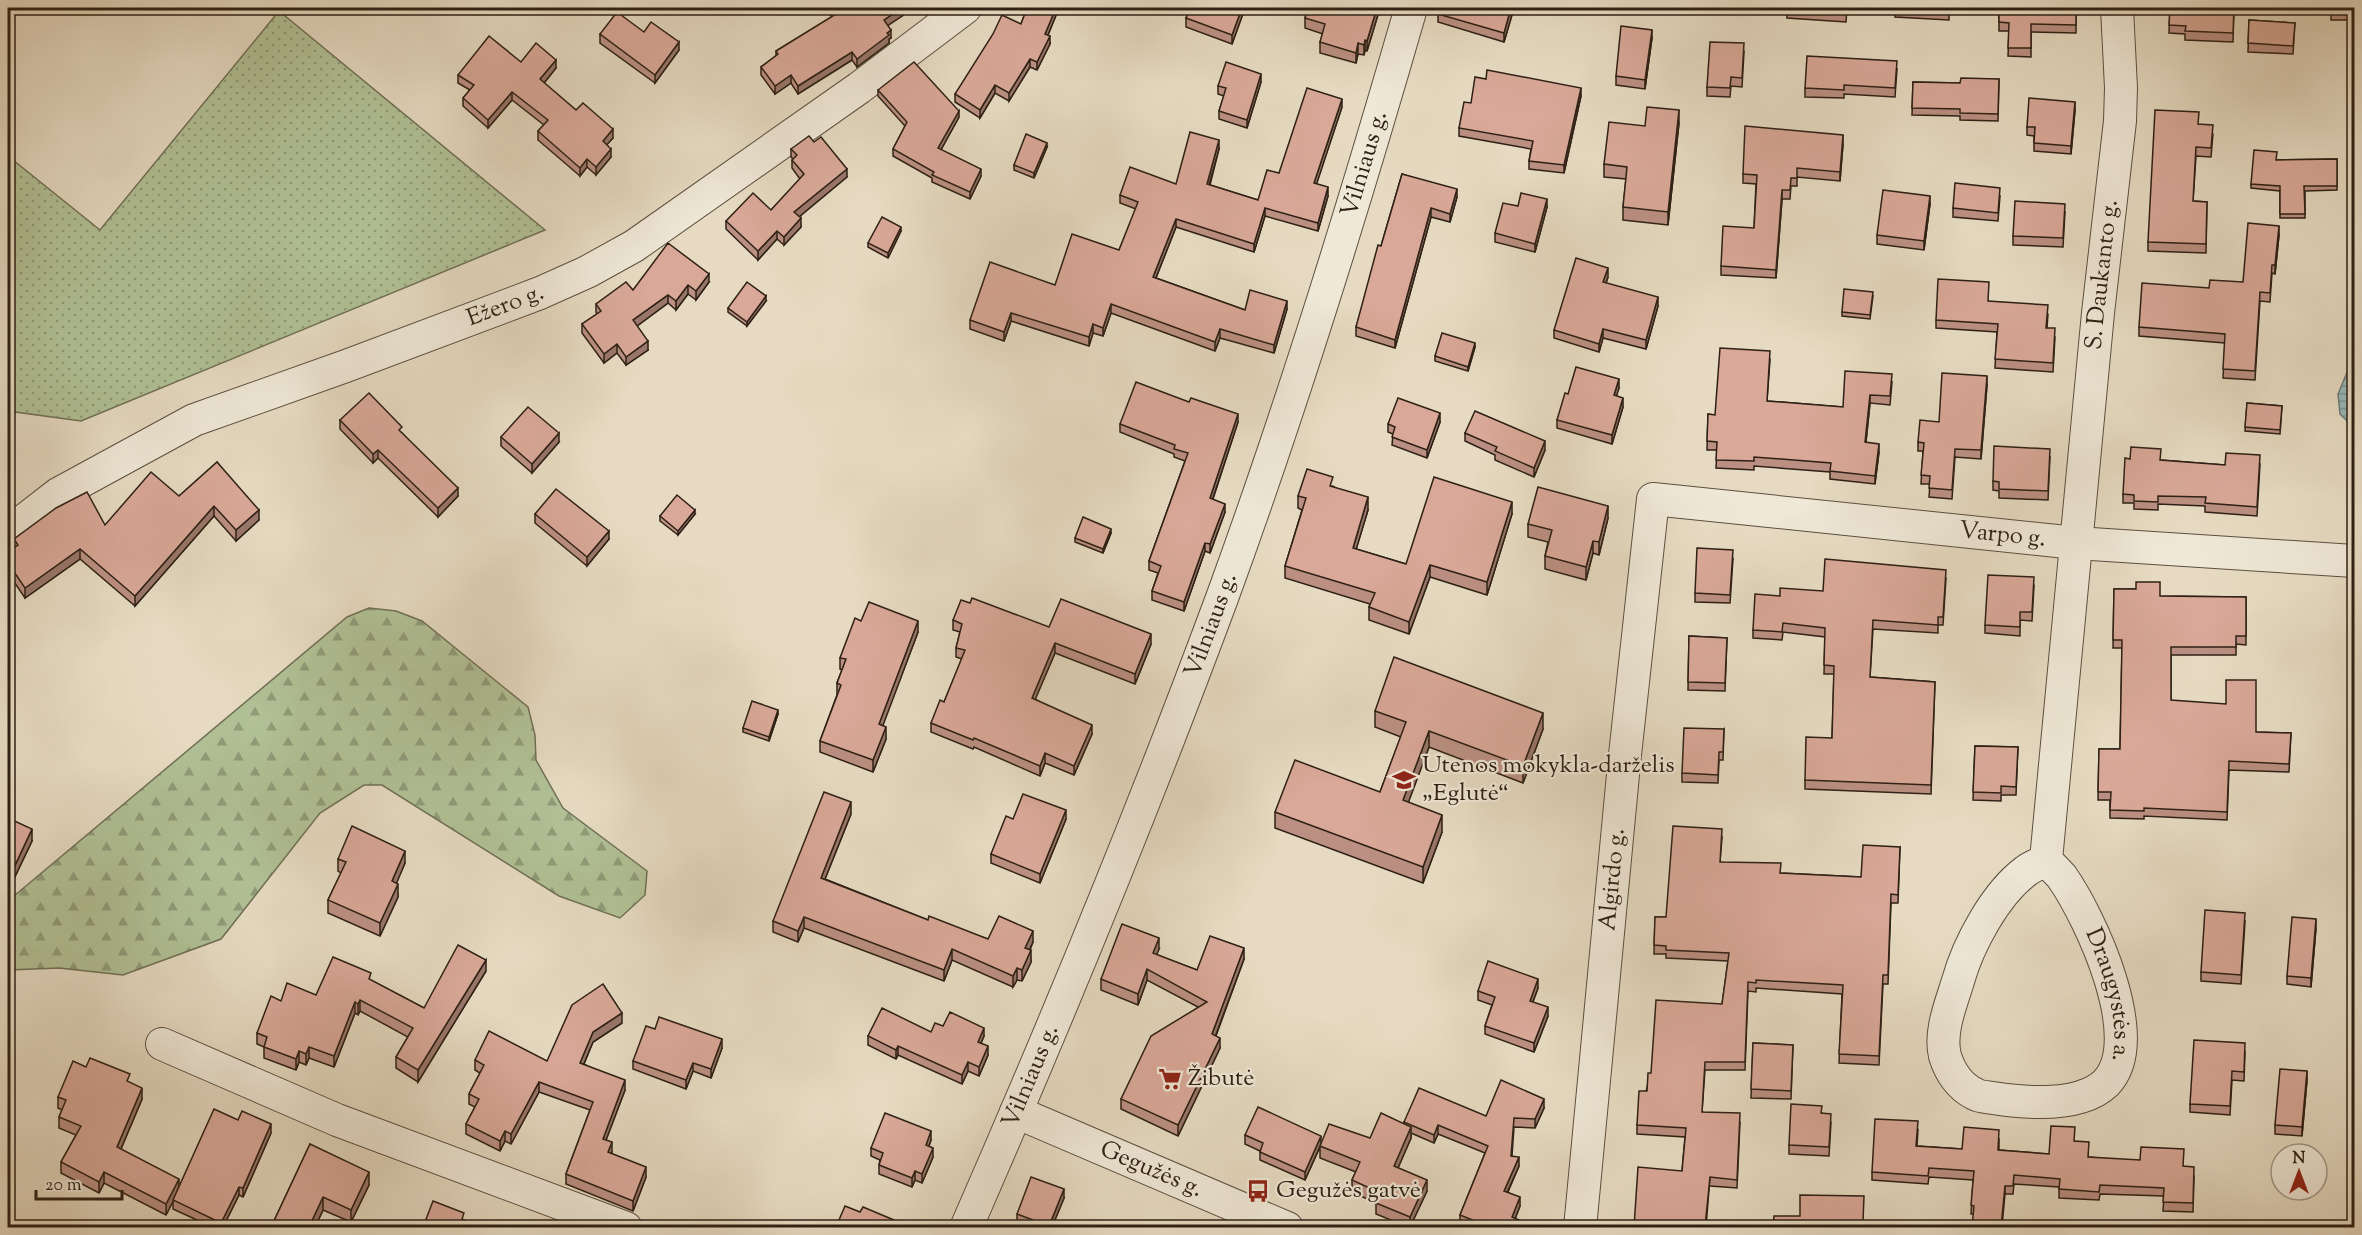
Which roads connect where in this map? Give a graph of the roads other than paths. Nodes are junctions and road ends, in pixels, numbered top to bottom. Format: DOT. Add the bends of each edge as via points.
graph roads {
  1 [pos="965,8"];
  2 [pos="1411,8"];
  3 [pos="2117,8"];
  4 [pos="1653,499"];
  5 [pos="8,533"];
  6 [pos="2076,543"];
  7 [pos="2355,561"];
  8 [pos="2046,860"];
  9 [pos="162,1044"];
  10 [pos="1016,1112"];
  11 [pos="1276,1225"];
  12 [pos="626,1227"];
  13 [pos="966,1227"];
  14 [pos="1580,1227"];
  1 -- 5 [label="street, Ežero g." via="859,88 634,246 587,272 540,293 194,420 58,494"];
  2 -- 10 [label="street, Vilniaus g." via="1344,235 1223,596 1133,830"];
  3 -- 6 [label="street, S. Daukanto g." via="2120,121"];
  4 -- 6 [label="street, Varpo g."];
  4 -- 14 [label="street, Algirdo g."];
  6 -- 7 [label="street, Varpo g."];
  6 -- 8 [label="street"];
  8 -- 8 [label="street, Draugystės a." via="2027,869 2009,886 1970,947 1961,972 1945,1026 1945,1055 1956,1079 1975,1095 2051,1102 2084,1096 2106,1083 2119,1061 2122,1034 2105,962 2061,876"];
  9 -- 12 [label="street" via="337,1120"];
  10 -- 11 [label="street, Gegužės g."];
  10 -- 13 [label="street, Vilniaus g."];
}
